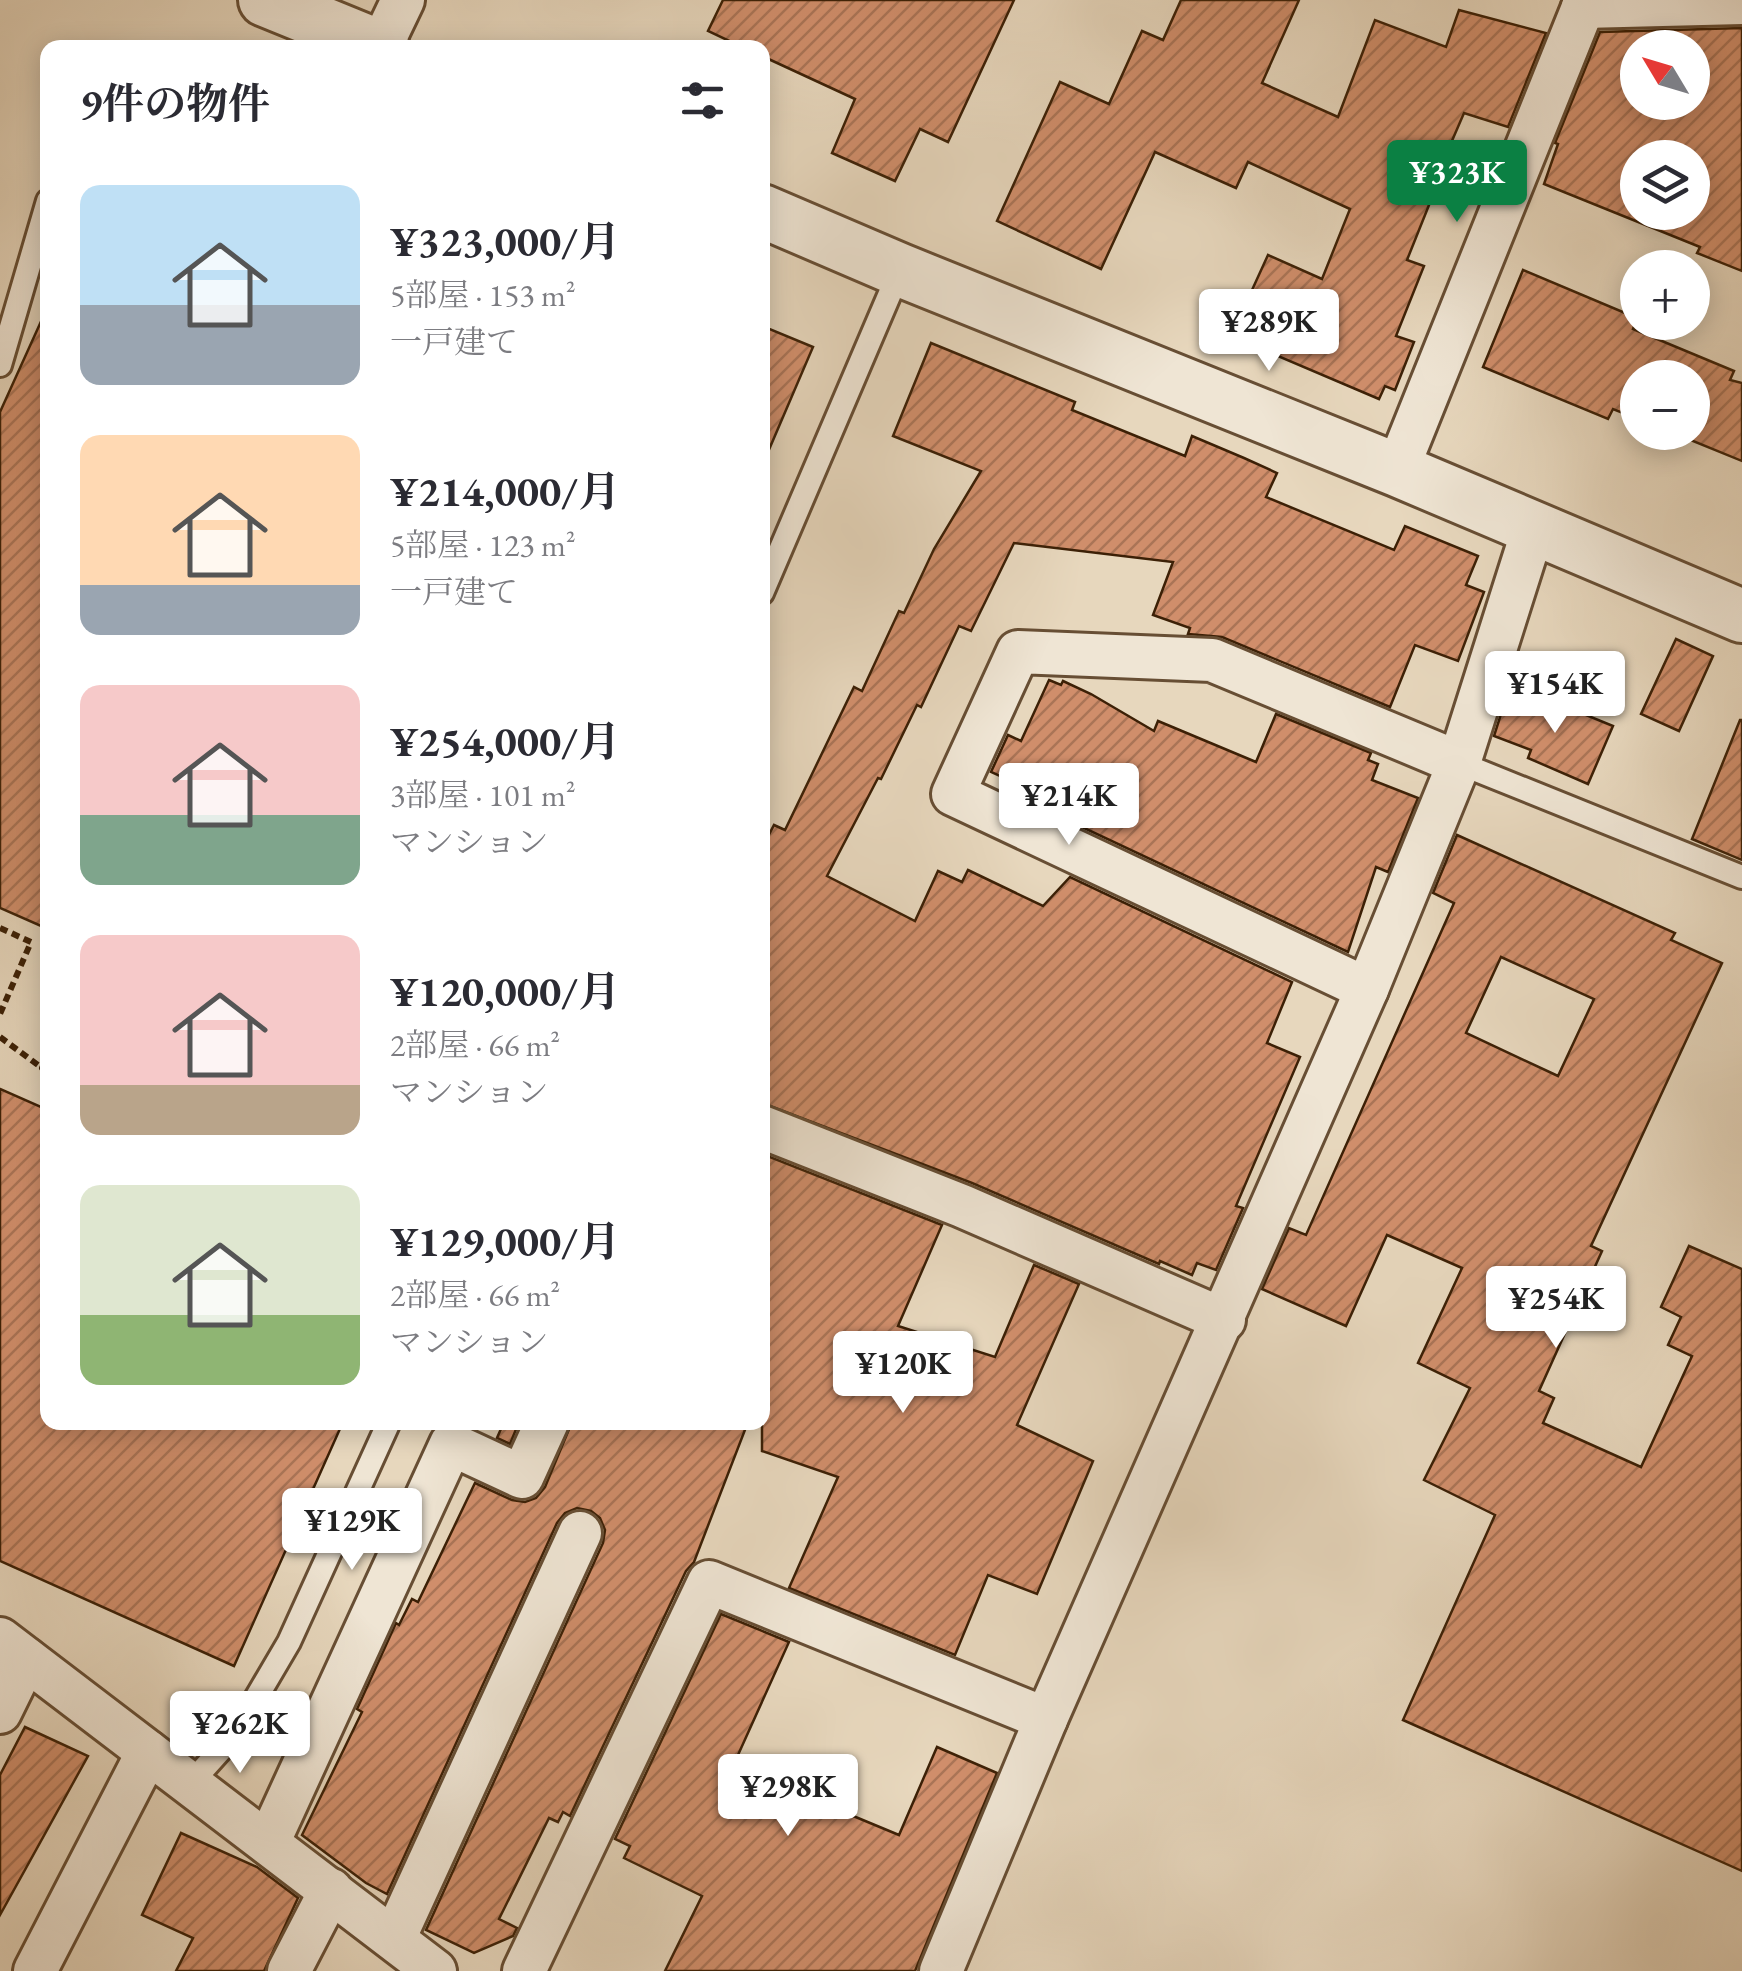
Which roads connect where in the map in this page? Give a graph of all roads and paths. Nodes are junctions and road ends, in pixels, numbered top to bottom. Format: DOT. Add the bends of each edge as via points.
graph roads {
  1 [pos="265,0"];
  2 [pos="403,0"];
  3 [pos="1742,3"];
  4 [pos="1585,4"];
  5 [pos="365,40"];
  6 [pos="385,40"];
  7 [pos="770,214"];
  8 [pos="40,228"];
  9 [pos="900,270"];
  10 [pos="0,365"];
  11 [pos="1397,470"];
  12 [pos="1533,530"];
  13 [pos="770,574"];
  14 [pos="1742,616"];
  15 [pos="1459,764"];
  16 [pos="1742,877"];
  17 [pos="0,928"];
  18 [pos="1368,989"];
  19 [pos="0,1014"];
  20 [pos="0,1037"];
  21 [pos="40,1066"];
  22 [pos="770,1130"];
  23 [pos="1224,1320"];
  24 [pos="385,1430"];
  25 [pos="543,1430"];
  26 [pos="580,1533"];
  27 [pos="13,1649"];
  28 [pos="0,1712"];
  29 [pos="1046,1719"];
  30 [pos="148,1752"];
  31 [pos="190,1784"];
  32 [pos="268,1842"];
  33 [pos="331,1890"];
  34 [pos="394,1939"];
  35 [pos="36,1971"];
  36 [pos="289,1971"];
  37 [pos="435,1971"];
  38 [pos="524,1971"];
  39 [pos="941,1971"];
  1 -- 5 [label="street"];
  2 -- 6 [label="street"];
  3 -- 4 [label="street"];
  4 -- 11 [label="street"];
  7 -- 9 [label="street"];
  8 -- 10 [label="lane"];
  9 -- 11 [label="street"];
  9 -- 13 [label="lane"];
  11 -- 12 [label="street"];
  12 -- 14 [label="street"];
  12 -- 15 [label="street"];
  15 -- 16 [label="lane"];
  15 -- 18 [label="street"];
  15 -- 18 [label="street" via="1212,660 1018,652 952,794"];
  17 -- 19 [label="path" via="31,942"];
  18 -- 23 [label="street"];
  20 -- 21 [label="path"];
  22 -- 23 [label="street"];
  23 -- 29 [label="street"];
  24 -- 31 [label="lane" via="289,1642 235,1734"];
  25 -- 32 [label="street" via="522,1477 451,1444"];
  26 -- 34 [label="street"];
  27 -- 28 [label="street"];
  27 -- 30 [label="street"];
  29 -- 38 [label="street" via="709,1582"];
  29 -- 39 [label="street"];
  30 -- 31 [label="street"];
  30 -- 35 [label="street"];
  31 -- 32 [label="street"];
  32 -- 33 [label="street"];
  33 -- 34 [label="street"];
  33 -- 36 [label="street"];
  34 -- 37 [label="street"];
}
